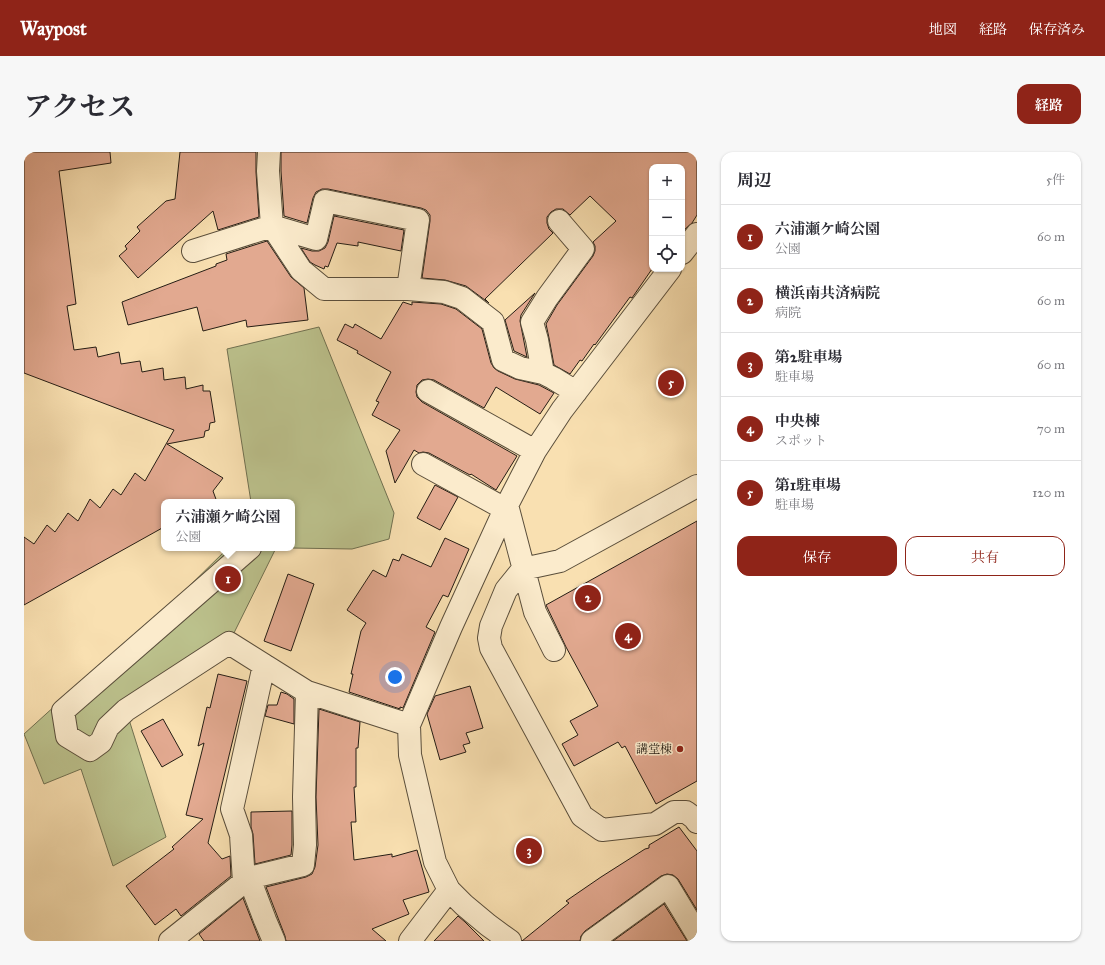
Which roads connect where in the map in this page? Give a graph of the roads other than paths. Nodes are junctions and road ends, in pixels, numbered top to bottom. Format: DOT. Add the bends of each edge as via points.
graph roads {
  1 [pos="269,152"];
  2 [pos="559,221"];
  3 [pos="272,226"];
  4 [pos="697,234"];
  5 [pos="685,249"];
  6 [pos="193,251"];
  7 [pos="668,272"];
  8 [pos="408,288"];
  9 [pos="543,374"];
  10 [pos="428,391"];
  11 [pos="576,392"];
  12 [pos="535,451"];
  13 [pos="423,464"];
  14 [pos="697,486"];
  15 [pos="506,507"];
  16 [pos="247,551"];
  17 [pos="523,569"];
  18 [pos="554,650"];
  19 [pos="264,665"];
  20 [pos="307,692"];
  21 [pos="410,725"];
  22 [pos="697,822"];
  23 [pos="247,880"];
  24 [pos="449,890"];
  25 [pos="697,934"];
  26 [pos="170,941"];
  27 [pos="274,941"];
  28 [pos="410,941"];
  29 [pos="510,941"];
  30 [pos="592,941"];
  1 -- 3 [label="street"];
  2 -- 9 [label="street" via="583,249 532,322"];
  3 -- 6 [label="street"];
  3 -- 8 [label="street" via="301,270 324,289"];
  3 -- 8 [label="street" via="316,239 325,201 418,220"];
  4 -- 5 [label="street"];
  7 -- 11 [label="street"];
  8 -- 9 [label="street" via="444,292 462,298 493,322 503,360"];
  9 -- 11 [label="street"];
  10 -- 12 [label="street"];
  11 -- 12 [label="street"];
  12 -- 15 [label="street"];
  13 -- 15 [label="street"];
  14 -- 17 [label="street" via="560,561"];
  15 -- 17 [label="street"];
  15 -- 21 [label="street"];
  16 -- 19 [label="street" via="63,711 67,736 90,750 101,742 108,727 126,710 229,643"];
  17 -- 18 [label="street" via="534,612"];
  17 -- 22 [label="street" via="506,590 491,626 491,648 582,816 602,830 654,824 674,812 686,812"];
  19 -- 20 [label="street"];
  19 -- 23 [label="street" via="232,809 241,835"];
  20 -- 21 [label="street"];
  20 -- 23 [label="street" via="303,865"];
  21 -- 24 [label="street" via="410,755 435,862"];
  23 -- 26 [label="street"];
  23 -- 27 [label="street"];
  24 -- 28 [label="street"];
  24 -- 29 [label="street"];
  25 -- 30 [label="street" via="668,886"];
}
